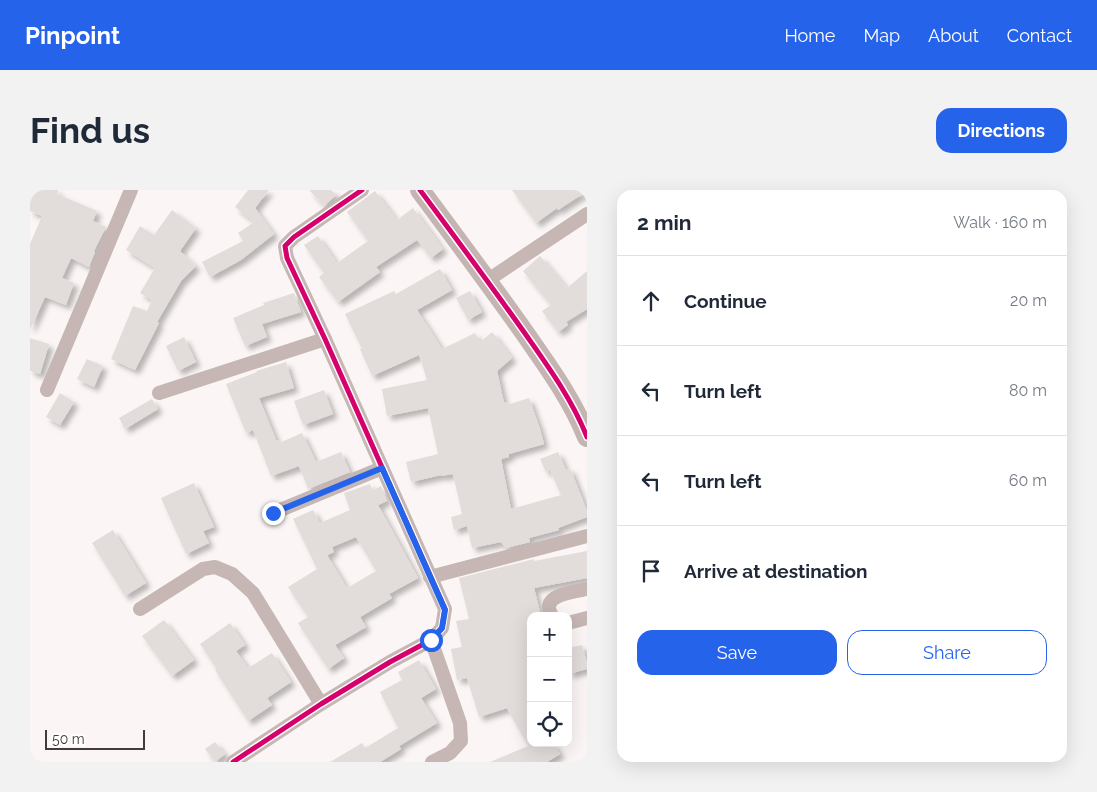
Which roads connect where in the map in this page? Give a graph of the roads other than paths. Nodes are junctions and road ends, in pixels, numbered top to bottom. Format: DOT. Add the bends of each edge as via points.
graph roads {
  1 [pos="131,190"];
  2 [pos="362,190"];
  3 [pos="420,190"];
  4 [pos="587,214"];
  5 [pos="488,280"];
  6 [pos="325,338"];
  7 [pos="47,390"];
  8 [pos="159,393"];
  9 [pos="587,437"];
  10 [pos="382,468"];
  11 [pos="273,513"];
  12 [pos="587,536"];
  13 [pos="430,577"];
  14 [pos="587,589"];
  15 [pos="140,609"];
  16 [pos="550,612"];
  17 [pos="587,618"];
  18 [pos="572,621"];
  19 [pos="431,640"];
  20 [pos="321,704"];
  21 [pos="233,762"];
  22 [pos="432,762"];
  1 -- 7 [label="street"];
  2 -- 6 [label="street" via="285,246 287,258"];
  3 -- 5 [label="street"];
  4 -- 5 [label="street"];
  5 -- 9 [label="street" via="548,367 579,417"];
  6 -- 8 [label="street"];
  6 -- 10 [label="street"];
  10 -- 11 [label="street"];
  10 -- 13 [label="street"];
  12 -- 13 [label="street"];
  13 -- 19 [label="street" via="445,610 442,628"];
  14 -- 16 [label="street" via="558,596 551,601"];
  15 -- 20 [label="street" via="203,568 215,567 232,574 253,593"];
  17 -- 18 [label="street"];
  19 -- 20 [label="street"];
  19 -- 22 [label="street" via="460,723 461,741 450,753"];
  20 -- 21 [label="street"];
}
